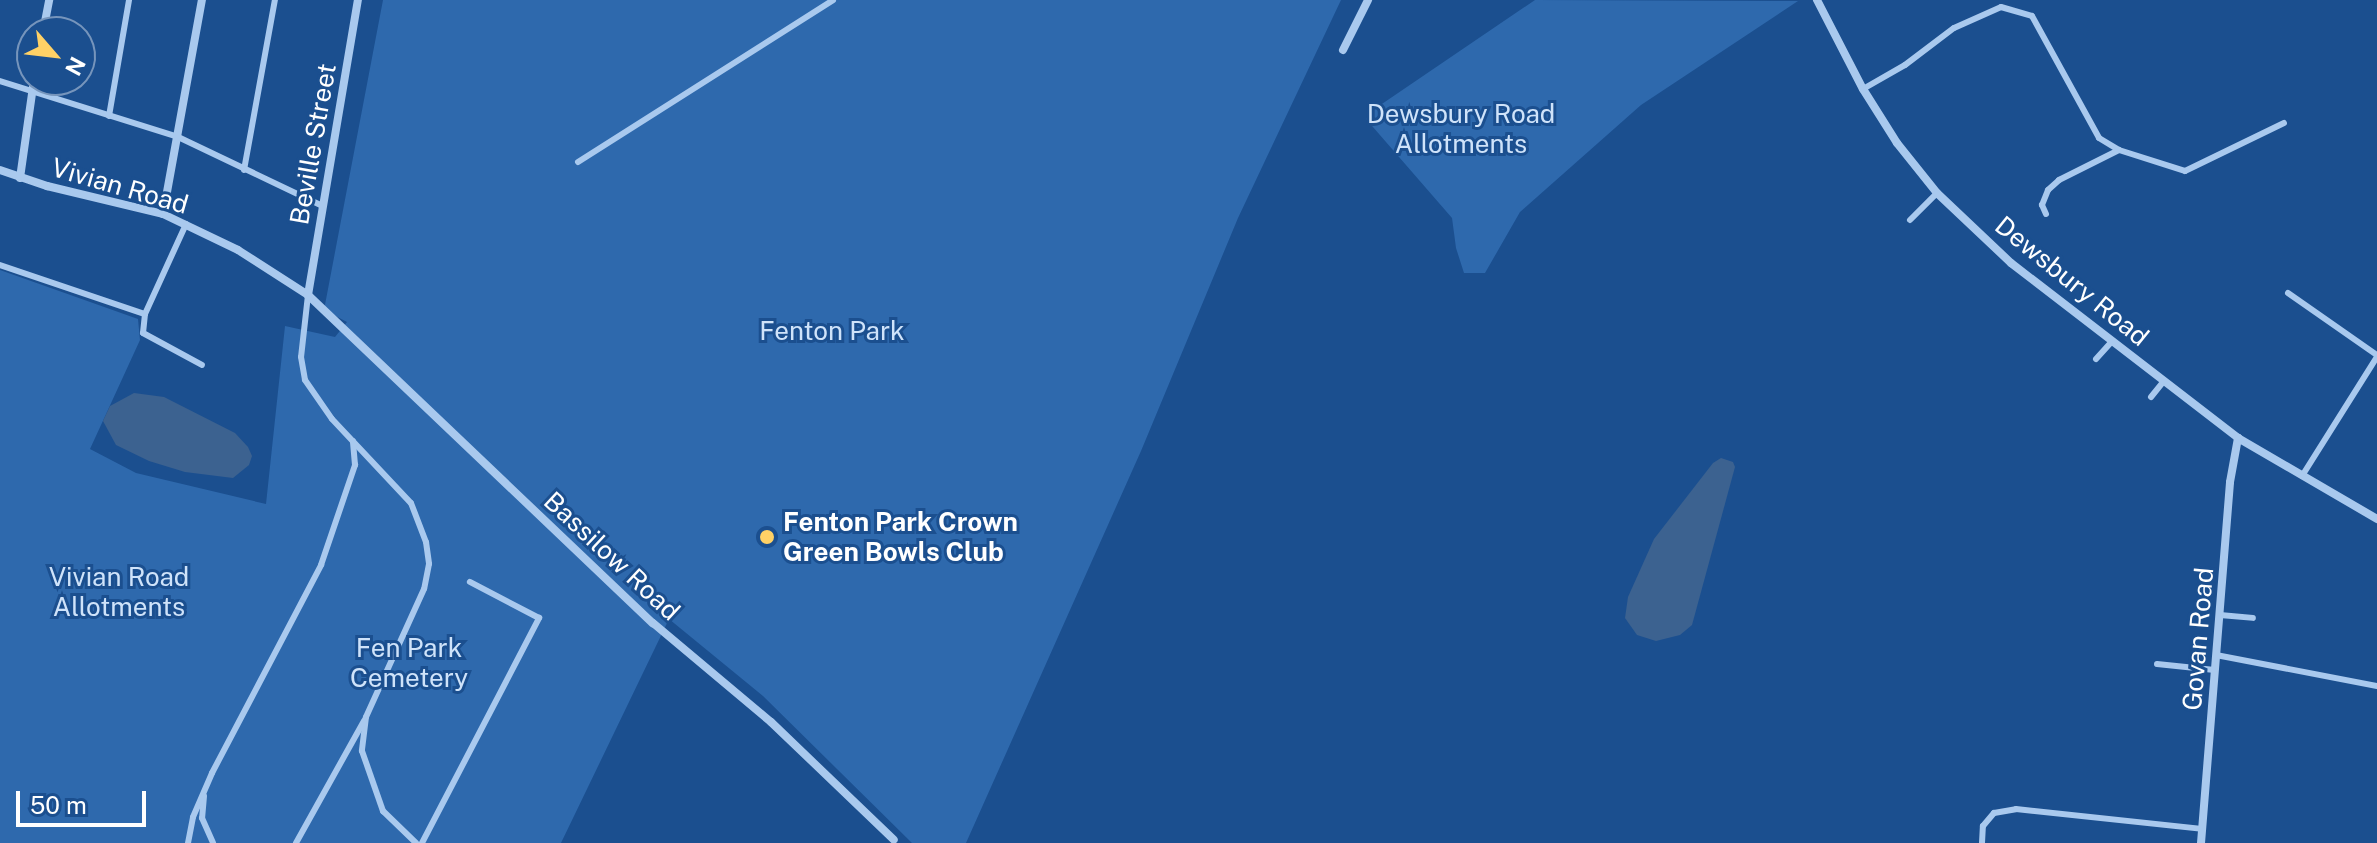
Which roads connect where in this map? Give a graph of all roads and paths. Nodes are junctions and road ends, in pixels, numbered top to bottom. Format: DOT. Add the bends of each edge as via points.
graph roads {
  1 [pos="129,0"];
  2 [pos="202,0"];
  3 [pos="275,0"];
  4 [pos="358,0"];
  5 [pos="833,0"];
  6 [pos="1368,0"];
  7 [pos="1817,0"];
  8 [pos="1343,50"];
  9 [pos="1863,89"];
  10 [pos="32,96"];
  11 [pos="42,96"];
  12 [pos="109,116"];
  13 [pos="2284,123"];
  14 [pos="176,136"];
  15 [pos="2119,150"];
  16 [pos="578,162"];
  17 [pos="0,170"];
  18 [pos="244,170"];
  19 [pos="20,178"];
  20 [pos="1937,193"];
  21 [pos="323,206"];
  22 [pos="163,214"];
  23 [pos="2046,214"];
  24 [pos="1910,220"];
  25 [pos="186,224"];
  26 [pos="0,265"];
  27 [pos="2288,293"];
  28 [pos="308,295"];
  29 [pos="145,314"];
  30 [pos="2112,341"];
  31 [pos="2377,356"];
  32 [pos="2096,359"];
  33 [pos="202,365"];
  34 [pos="2164,381"];
  35 [pos="2151,397"];
  36 [pos="2238,438"];
  37 [pos="353,441"];
  38 [pos="2302,477"];
  39 [pos="2377,519"];
  40 [pos="470,582"];
  41 [pos="2220,615"];
  42 [pos="2253,618"];
  43 [pos="2216,655"];
  44 [pos="2157,664"];
  45 [pos="2215,670"];
  46 [pos="2377,686"];
  47 [pos="366,717"];
  48 [pos="206,785"];
  49 [pos="2202,829"];
  50 [pos="894,840"];
  51 [pos="188,843"];
  52 [pos="213,843"];
  53 [pos="298,843"];
  54 [pos="416,843"];
  55 [pos="422,843"];
  56 [pos="1982,843"];
  57 [pos="2201,843"];
  1 -- 12 [label="lane"];
  2 -- 14 [label="street"];
  3 -- 18 [label="lane"];
  4 -- 21 [label="street, Beville Street"];
  5 -- 16 [label="lane"];
  6 -- 8 [label="street"];
  7 -- 9 [label="street, Dewsbury Road"];
  9 -- 15 [label="lane" via="1954,28 1992,9 2013,8 2039,25 2099,138"];
  9 -- 20 [label="street, Dewsbury Road"];
  10 -- 19 [label="street"];
  11 -- 12 [label="lane"];
  12 -- 14 [label="lane"];
  13 -- 15 [label="lane" via="2185,171"];
  14 -- 18 [label="lane"];
  14 -- 22 [label="street"];
  15 -- 23 [label="lane" via="2059,180 2042,205"];
  17 -- 19 [label="street, Vivian Road"];
  18 -- 21 [label="lane"];
  19 -- 22 [label="street, Vivian Road"];
  20 -- 24 [label="lane"];
  20 -- 30 [label="street, Dewsbury Road" via="2011,263"];
  21 -- 28 [label="street, Beville Street"];
  22 -- 25 [label="street, Vivian Road"];
  25 -- 28 [label="street, Vivian Road"];
  25 -- 29 [label="lane"];
  26 -- 29 [label="lane"];
  27 -- 31 [label="lane"];
  28 -- 37 [label="lane" via="301,357 305,380"];
  28 -- 50 [label="street, Bassilow Road" via="653,623 771,722"];
  29 -- 33 [label="lane" via="143,333"];
  30 -- 32 [label="lane"];
  30 -- 34 [label="street, Dewsbury Road"];
  31 -- 38 [label="lane"];
  34 -- 35 [label="lane"];
  34 -- 36 [label="street, Dewsbury Road"];
  36 -- 38 [label="street, Dewsbury Road"];
  36 -- 41 [label="street, Govan Road"];
  37 -- 47 [label="lane" via="411,503 422,526 429,564 424,589"];
  37 -- 48 [label="lane" via="355,465 321,565"];
  38 -- 39 [label="street, Dewsbury Road"];
  40 -- 55 [label="lane" via="539,618"];
  41 -- 42 [label="lane"];
  41 -- 43 [label="street, Govan Road"];
  43 -- 45 [label="street, Govan Road"];
  43 -- 46 [label="lane"];
  44 -- 45 [label="lane"];
  45 -- 49 [label="street, Govan Road"];
  47 -- 53 [label="lane"];
  47 -- 54 [label="lane" via="362,751 370,779 383,811"];
  48 -- 51 [label="lane"];
  48 -- 52 [label="lane" via="202,818"];
  49 -- 56 [label="lane" via="2016,809 1994,813 1983,826"];
  49 -- 57 [label="street, Govan Road"];
}
